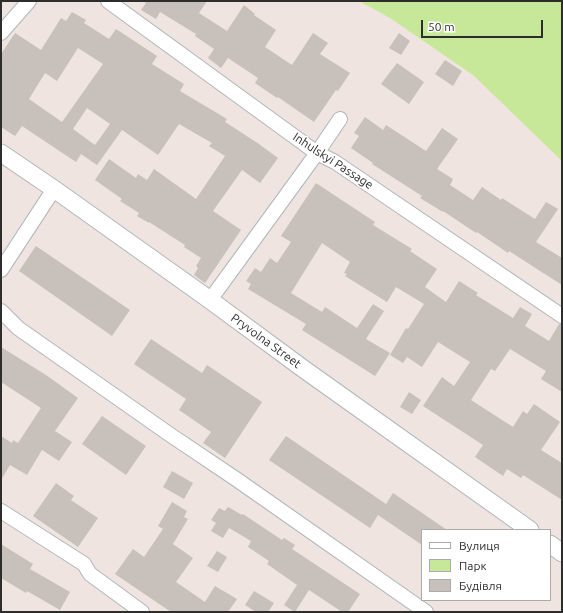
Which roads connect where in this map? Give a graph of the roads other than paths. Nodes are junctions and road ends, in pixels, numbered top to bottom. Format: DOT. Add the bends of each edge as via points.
graph roads {
  1 [pos="29,1"];
  2 [pos="108,1"];
  3 [pos="1,33"];
  4 [pos="340,119"];
  5 [pos="1,153"];
  6 [pos="317,153"];
  7 [pos="54,189"];
  8 [pos="1,270"];
  9 [pos="210,300"];
  10 [pos="1,311"];
  11 [pos="562,316"];
  12 [pos="1,511"];
  13 [pos="529,529"];
  14 [pos="551,545"];
  15 [pos="562,553"];
  16 [pos="142,612"];
  17 [pos="426,612"];
  1 -- 3 [label="street"];
  2 -- 6 [label="street, Inhulskyi Passage"];
  4 -- 6 [label="street"];
  5 -- 7 [label="street, Pryvolna Street"];
  6 -- 9 [label="street"];
  6 -- 11 [label="street, Inhulskyi Passage" via="335,162"];
  7 -- 8 [label="street"];
  7 -- 9 [label="street, Pryvolna Street"];
  9 -- 13 [label="street, Pryvolna Street"];
  10 -- 17 [label="street" via="18,328"];
  12 -- 16 [label="street" via="84,564 90,574"];
  14 -- 15 [label="street"];
}
